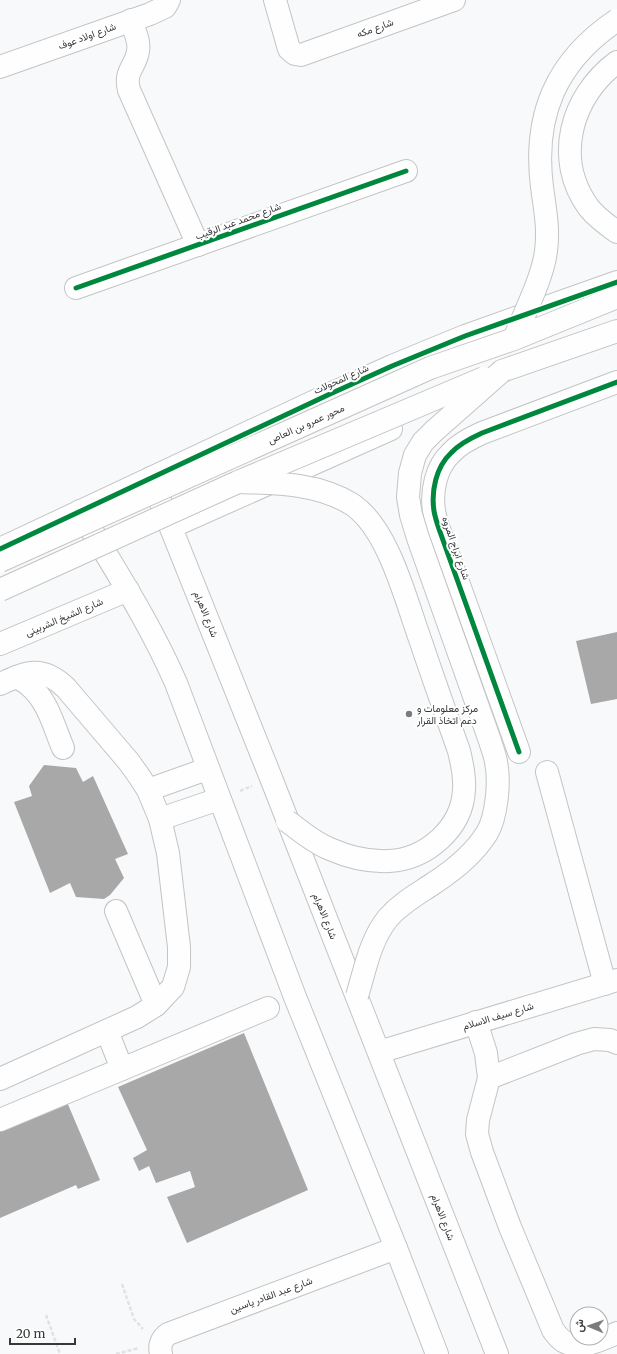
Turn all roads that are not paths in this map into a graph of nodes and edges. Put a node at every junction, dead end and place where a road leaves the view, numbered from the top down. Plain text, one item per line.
1 (169, 0) edge
2 (275, 0) edge
3 (454, 0) edge
4 (131, 20) junction
5 (617, 20) edge
6 (617, 62) edge
7 (0, 67) edge
8 (406, 171) dead end
9 (617, 232) edge
10 (198, 245) junction
11 (617, 282) edge
12 (76, 288) dead end
13 (617, 297) edge
14 (617, 331) edge
15 (514, 339) junction
16 (617, 341) edge
17 (502, 371) junction
18 (617, 382) edge
19 (151, 478) junction
20 (238, 482) junction
21 (80, 511) junction
22 (171, 526) junction
23 (0, 549) edge
24 (0, 561) edge
25 (0, 590) edge
26 (128, 590) junction
27 (0, 644) edge
28 (8, 680) edge
29 (63, 748) dead end
30 (518, 752) dead end
31 (208, 769) junction
32 (547, 772) dead end
33 (148, 790) junction
34 (219, 799) junction
35 (160, 819) junction
36 (287, 820) junction
37 (116, 911) dead end
38 (611, 982) edge
39 (357, 996) junction
40 (156, 1005) junction
41 (268, 1008) dead end
42 (476, 1022) junction
43 (107, 1031) junction
44 (617, 1043) edge
45 (379, 1052) junction
46 (122, 1069) junction
47 (489, 1078) junction
48 (0, 1079) edge
49 (0, 1120) edge
50 (396, 1248) junction
51 (617, 1333) edge
52 (161, 1349) edge
53 (437, 1354) edge
54 (497, 1354) edge

1 - 4 main road, شارع اولاد عوف
2 - 3 main road, شارع مكه
4 - 7 main road, شارع اولاد عوف
4 - 10 main road
5 - 15 main road, bridge
6 - 9 main road
8 - 10 main road, شارع محمد عبد الرقيب
10 - 12 main road, شارع محمد عبد الرقيب
11 - 19 main road, شارع المحولات
13 - 15 main road, محور عمرو بن العاص, bridge
14 - 17 main road
15 - 24 main road, محور عمرو بن العاص, bridge
16 - 22 main road
17 - 20 main road, bridge
17 - 39 main road, bridge
18 - 30 main road, شارع ابراج المروه
19 - 21 main road, شارع المحولات
19 - 22 main road, شارع الاهرام
20 - 25 main road, bridge
20 - 36 main road, bridge
21 - 23 main road
21 - 26 main road
22 - 36 main road, شارع الاهرام
26 - 27 main road, شارع الشيخ الشربينى
26 - 31 main road
28 - 29 main road
28 - 33 main road
31 - 33 main road
31 - 34 main road
32 - 38 main road
33 - 35 main road
34 - 35 main road
34 - 50 main road
35 - 40 main road
36 - 39 main road, شارع الاهرام
37 - 40 main road
38 - 42 main road, شارع سيف الاسلام
39 - 45 main road, شارع الاهرام
40 - 43 main road
41 - 46 main road
42 - 45 main road, شارع سيف الاسلام
42 - 47 main road
43 - 46 main road
43 - 48 main road
44 - 47 main road
45 - 54 main road, شارع الاهرام
46 - 49 main road
47 - 51 main road
50 - 52 main road, شارع عبد القادر ياسين
50 - 53 main road

